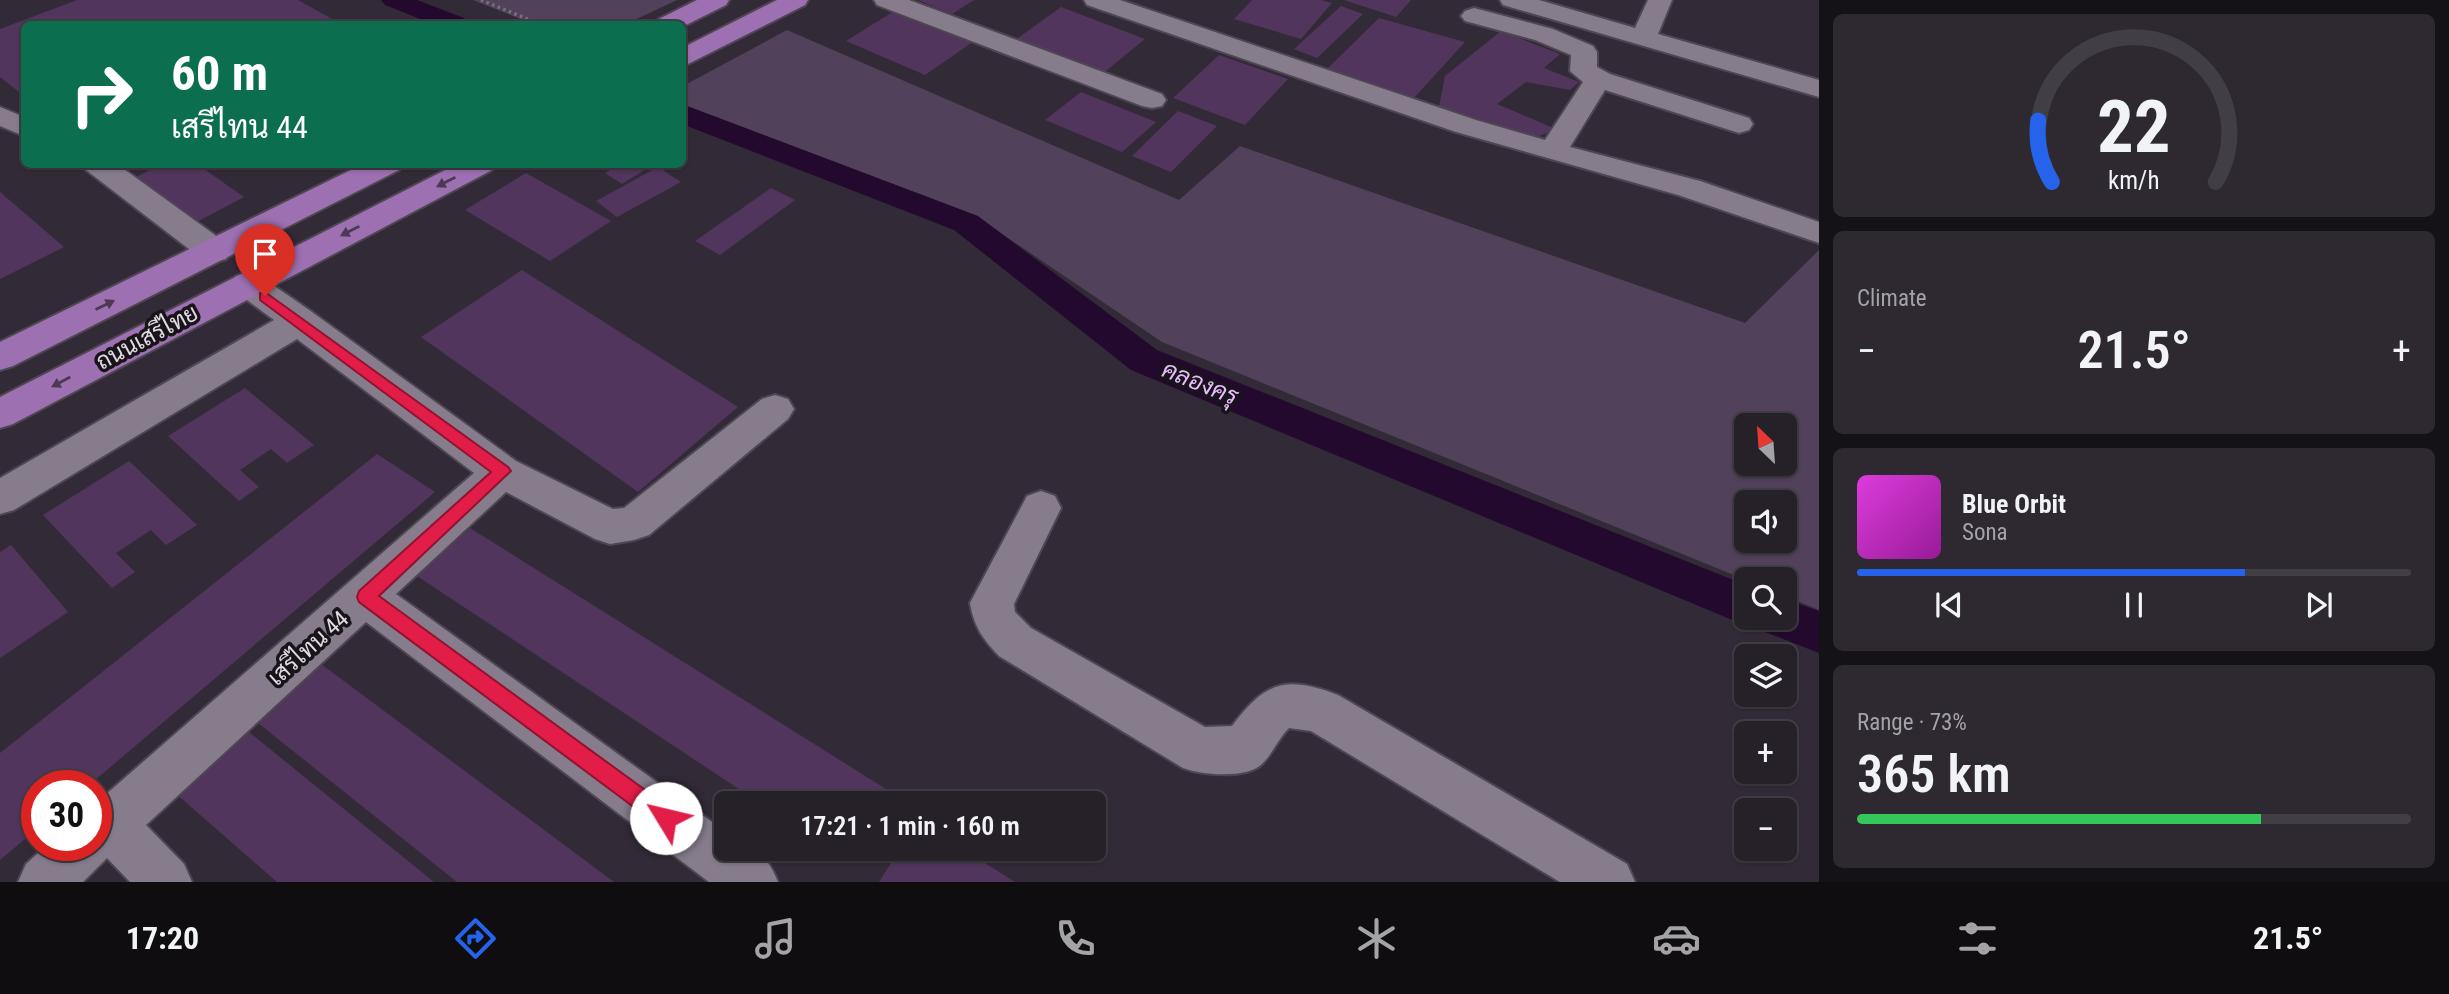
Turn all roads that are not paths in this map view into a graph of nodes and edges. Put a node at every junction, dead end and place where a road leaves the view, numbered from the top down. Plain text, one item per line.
1 (796, 0) edge
2 (886, 0) edge
3 (1096, 0) edge
4 (1512, 0) edge
5 (1660, 0) edge
6 (706, 6) edge
7 (1474, 16) dead end
8 (674, 21) edge
9 (1643, 38) junction
10 (686, 57) edge
11 (1600, 80) junction
12 (1819, 89) edge
13 (1152, 100) dead end
14 (0, 115) edge
15 (1739, 124) dead end
16 (21, 126) edge
17 (1553, 151) junction
18 (102, 168) edge
19 (380, 168) edge
20 (473, 168) edge
21 (1819, 233) edge
22 (214, 251) junction
23 (248, 284) junction
24 (300, 321) junction
25 (0, 357) edge
26 (775, 409) dead end
27 (0, 414) edge
28 (502, 471) junction
29 (0, 498) edge
30 (1041, 508) dead end
31 (366, 597) junction
32 (112, 824) edge
33 (112, 845) edge
34 (69, 861) edge
35 (44, 882) edge
36 (166, 882) edge
37 (752, 882) edge
38 (1609, 882) edge

1 - 10 main road
2 - 13 street
3 - 17 street
4 - 9 street
5 - 9 street
6 - 8 main road
7 - 11 street
9 - 12 street
11 - 15 street
11 - 17 street
14 - 16 street
17 - 21 street
18 - 22 street
19 - 22 main road, ถนนเสรีไทย
20 -> 23 main road, ถนนเสรีไทย
25 -> 22 main road, ถนนเสรีไทย
23 - 24 street
23 -> 27 main road, ถนนเสรีไทย
24 - 28 street
24 - 29 street
26 - 28 street
28 - 31 street, เสรีไทน 44
30 - 38 street
31 - 32 street, เสรีไทน 44
31 - 37 street
33 - 36 street
34 - 35 street, เสรีไทน 44

